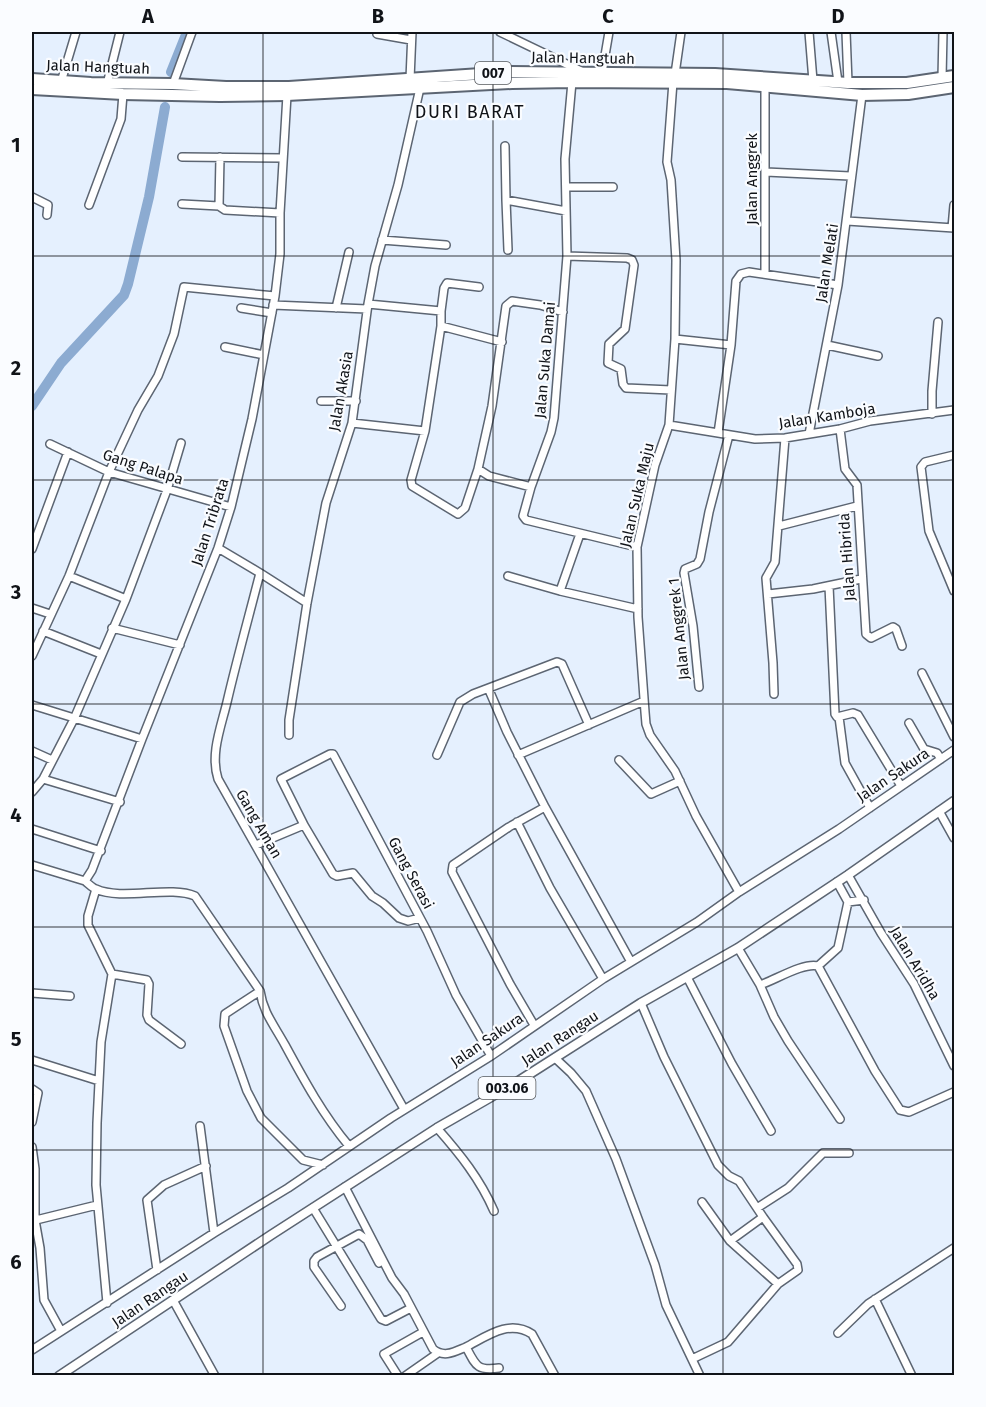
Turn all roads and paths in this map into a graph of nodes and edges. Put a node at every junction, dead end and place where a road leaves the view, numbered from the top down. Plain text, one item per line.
1 (76, 32) edge
2 (120, 32) edge
3 (192, 32) edge
4 (412, 32) edge
5 (500, 32) edge
6 (609, 32) edge
7 (681, 32) edge
8 (809, 32) edge
9 (831, 32) edge
10 (846, 32) edge
11 (943, 32) edge
12 (377, 34) dead end
13 (411, 40) junction
14 (581, 71) junction
15 (602, 73) junction
16 (954, 76) edge
17 (643, 78) junction
18 (674, 78) junction
19 (942, 78) junction
20 (32, 79) edge
21 (411, 79) junction
22 (813, 81) junction
23 (61, 82) junction
24 (572, 82) junction
25 (843, 83) junction
26 (107, 84) junction
27 (173, 84) junction
28 (765, 85) junction
29 (91, 87) junction
30 (954, 87) edge
31 (420, 88) junction
32 (908, 88) junction
33 (32, 89) edge
34 (123, 94) junction
35 (287, 95) junction
36 (862, 95) junction
37 (505, 146) dead end
38 (182, 157) dead end
39 (220, 157) junction
40 (282, 158) junction
41 (766, 172) junction
42 (850, 176) junction
43 (566, 187) junction
44 (613, 187) dead end
45 (32, 196) edge
46 (506, 200) junction
47 (182, 204) dead end
48 (89, 205) dead end
49 (954, 205) edge
50 (219, 206) junction
51 (566, 212) junction
52 (280, 213) junction
53 (47, 215) dead end
54 (847, 221) junction
55 (953, 228) edge
56 (382, 240) junction
57 (446, 245) dead end
58 (508, 250) dead end
59 (349, 252) dead end
60 (567, 256) junction
61 (765, 274) junction
62 (838, 285) junction
63 (479, 287) dead end
64 (275, 296) junction
65 (367, 306) junction
66 (241, 308) dead end
67 (336, 308) junction
68 (273, 309) junction
69 (441, 311) junction
70 (562, 312) junction
71 (938, 322) dead end
72 (441, 326) junction
73 (675, 339) junction
74 (502, 342) junction
75 (731, 345) junction
76 (827, 345) junction
77 (225, 347) dead end
78 (264, 355) junction
79 (878, 356) dead end
80 (670, 390) junction
81 (321, 401) dead end
82 (356, 401) junction
83 (954, 410) edge
84 (932, 414) junction
85 (352, 423) junction
86 (669, 425) junction
87 (840, 429) junction
88 (425, 431) junction
89 (718, 433) junction
90 (809, 434) junction
91 (729, 435) junction
92 (785, 438) junction
93 (181, 443) dead end
94 (50, 444) dead end
95 (68, 452) junction
96 (954, 455) edge
97 (478, 469) junction
98 (109, 472) junction
99 (531, 487) junction
100 (167, 490) junction
101 (857, 506) junction
102 (231, 507) junction
103 (779, 526) junction
104 (580, 534) junction
105 (637, 547) junction
106 (218, 548) junction
107 (32, 549) edge
108 (260, 573) junction
109 (69, 576) junction
110 (508, 576) dead end
111 (861, 579) junction
112 (829, 586) junction
113 (560, 591) junction
114 (954, 591) edge
115 (768, 594) junction
116 (126, 599) junction
117 (307, 603) junction
118 (32, 608) edge
119 (638, 609) junction
120 (50, 614) junction
121 (112, 628) junction
122 (43, 631) junction
123 (180, 645) junction
124 (902, 646) dead end
125 (101, 654) junction
126 (32, 656) edge
127 (922, 673) dead end
128 (699, 687) dead end
129 (489, 690) junction
130 (774, 694) dead end
131 (644, 701) junction
132 (32, 705) edge
133 (839, 717) junction
134 (74, 719) junction
135 (909, 723) dead end
136 (589, 725) junction
137 (290, 735) dead end
138 (954, 737) edge
139 (142, 739) junction
140 (954, 750) edge
141 (32, 751) edge
142 (437, 755) dead end
143 (518, 755) junction
144 (941, 759) junction
145 (52, 760) junction
146 (619, 760) dead end
147 (43, 779) junction
148 (680, 781) junction
149 (901, 786) junction
150 (32, 792) edge
151 (954, 801) edge
152 (120, 802) junction
153 (544, 807) junction
154 (870, 808) junction
155 (939, 811) junction
156 (517, 822) junction
157 (304, 825) junction
158 (32, 829) edge
159 (954, 838) edge
160 (256, 844) junction
161 (101, 851) junction
162 (32, 865) edge
163 (848, 875) junction
164 (85, 881) junction
165 (837, 882) junction
166 (96, 889) junction
167 (739, 892) junction
168 (864, 900) junction
169 (848, 902) junction
170 (420, 918) junction
171 (738, 948) junction
172 (631, 962) junction
173 (818, 966) junction
174 (112, 974) junction
175 (687, 977) junction
176 (603, 979) junction
177 (760, 985) junction
178 (260, 991) junction
179 (32, 993) edge
180 (70, 996) dead end
181 (641, 1003) junction
182 (534, 1025) junction
183 (181, 1044) dead end
184 (491, 1056) junction
185 (555, 1058) junction
186 (32, 1060) edge
187 (954, 1066) edge
188 (99, 1081) junction
189 (32, 1089) edge
190 (954, 1092) edge
191 (404, 1109) junction
192 (840, 1119) dead end
193 (32, 1122) edge
194 (200, 1126) dead end
195 (437, 1128) junction
196 (771, 1131) dead end
197 (349, 1146) junction
198 (32, 1147) edge
199 (849, 1153) dead end
200 (323, 1165) junction
201 (206, 1166) junction
202 (345, 1187) junction
203 (702, 1202) dead end
204 (97, 1205) junction
205 (314, 1208) junction
206 (757, 1208) junction
207 (494, 1211) dead end
208 (763, 1217) junction
209 (33, 1220) edge
210 (214, 1233) junction
211 (730, 1241) junction
212 (337, 1246) junction
213 (954, 1248) edge
214 (379, 1263) dead end
215 (157, 1270) junction
216 (778, 1284) junction
217 (875, 1299) junction
218 (173, 1300) junction
219 (106, 1303) junction
220 (341, 1306) dead end
221 (411, 1308) junction
222 (61, 1331) junction
223 (423, 1332) junction
224 (838, 1333) dead end
225 (466, 1347) junction
226 (32, 1350) edge
227 (438, 1353) junction
228 (692, 1359) junction
229 (499, 1368) dead end
230 (59, 1376) edge
231 (216, 1376) edge
232 (398, 1376) edge
233 (405, 1376) edge
234 (555, 1376) edge
235 (700, 1376) edge
236 (912, 1376) edge

1 - 23 street
2 - 26 street
3 - 27 street
4 - 13 street
5 - 14 street
6 - 15 street
7 - 18 street, Jalan Suka Maju
8 - 22 street
9 - 25 street
10 - 25 street
11 - 19 street
12 - 13 street
13 - 21 street
14 - 15 highway, Jalan Hangtuah / 007
14 - 21 highway, Jalan Hangtuah / 007
15 - 17 highway, Jalan Hangtuah / 007
16 - 19 highway, Jalan Hangtuah / 007
17 - 18 highway, Jalan Hangtuah / 007
17 - 24 highway, Jalan Hangtuah / 007
18 - 22 highway, Jalan Hangtuah / 007
18 - 28 highway, Jalan Hangtuah / 007
18 - 73 street, Jalan Suka Maju
19 - 32 highway, Jalan Hangtuah / 007
20 - 23 highway, Jalan Hangtuah / 007
21 - 27 highway, Jalan Hangtuah / 007
22 - 25 highway, Jalan Hangtuah / 007
23 - 29 highway, Jalan Hangtuah / 007
24 - 31 highway, Jalan Hangtuah / 007
24 - 43 street, Jalan Suka Damai
25 - 32 highway, Jalan Hangtuah / 007
26 - 27 highway, Jalan Hangtuah / 007
26 - 29 highway, Jalan Hangtuah / 007
28 - 36 highway, Jalan Hangtuah / 007
28 - 41 street, Jalan Anggrek
29 - 33 highway, Jalan Hangtuah / 007
29 - 34 highway, Jalan Hangtuah / 007
30 - 32 highway, Jalan Hangtuah / 007
31 - 35 highway, Jalan Hangtuah / 007
31 - 56 street, Jalan Akasia
32 - 36 highway, Jalan Hangtuah / 007
34 - 35 highway, Jalan Hangtuah / 007
34 - 48 street
35 - 40 street, Jalan Tribrata
36 - 42 street, Jalan Melati
37 - 46 street
38 - 39 street
39 - 40 street
39 - 50 street
40 - 52 street, Jalan Tribrata
41 - 42 street
41 - 61 street, Jalan Anggrek
42 - 54 street, Jalan Melati
43 - 44 street
43 - 51 street, Jalan Suka Damai
45 - 53 street
46 - 51 street
46 - 58 street
47 - 50 street
49 - 55 street
50 - 52 street
51 - 60 street, Jalan Suka Damai
52 - 64 street, Jalan Tribrata
54 - 55 street
54 - 62 street, Jalan Melati
56 - 57 street
56 - 65 street, Jalan Akasia
59 - 67 street
60 - 70 street, Jalan Suka Damai
60 - 80 street
61 - 62 street
61 - 75 street
62 - 76 street, Jalan Melati
63 - 69 street
64 - 68 street, Jalan Tribrata
64 - 98 street
65 - 67 street
65 - 69 street
65 - 82 street, Jalan Akasia
66 - 68 street
67 - 68 street
68 - 78 street, Jalan Tribrata
69 - 72 street
70 - 74 street
70 - 99 street, Jalan Suka Damai
71 - 84 street
72 - 74 street
72 - 88 street
73 - 75 street
73 - 80 street, Jalan Suka Maju
74 - 97 street
75 - 89 street
76 - 79 street
76 - 90 street, Jalan Melati
77 - 78 street
78 - 102 street, Jalan Tribrata
80 - 86 street, Jalan Suka Maju
81 - 82 street
82 - 85 street, Jalan Akasia
83 - 84 street, Jalan Kamboja
84 - 87 street, Jalan Kamboja
85 - 88 street
85 - 117 street, Jalan Akasia
86 - 89 street, Jalan Kamboja
86 - 105 street, Jalan Suka Maju
87 - 90 street, Jalan Kamboja
87 - 101 street, Jalan Hibrida
88 - 97 street
89 - 91 street, Jalan Kamboja
90 - 92 street, Jalan Kamboja
91 - 92 street, Jalan Kamboja
91 - 128 street, Jalan Anggrek 1
92 - 103 street
93 - 100 street
94 - 95 street, Gang Palapa
95 - 98 street, Gang Palapa
95 - 107 street
96 - 114 street
97 - 99 street
98 - 100 street, Gang Palapa
98 - 109 street
99 - 104 street, Jalan Suka Damai
100 - 102 street, Gang Palapa
100 - 116 street
101 - 103 street
101 - 111 street, Jalan Hibrida
102 - 106 street, Jalan Tribrata
103 - 115 street
104 - 105 street, Jalan Suka Damai
104 - 113 street
105 - 119 street, Jalan Suka Maju
106 - 108 street
106 - 123 street, Jalan Tribrata
108 - 117 street
108 - 160 street, Gang Aman
109 - 116 street
109 - 120 street
110 - 113 street
111 - 112 street
111 - 124 street, Jalan Hibrida
112 - 115 street
112 - 133 street
113 - 119 street
115 - 130 street
116 - 121 street
117 - 137 street, Jalan Akasia
118 - 120 street
119 - 131 street, Jalan Suka Maju
120 - 122 street
121 - 123 street
121 - 125 street
122 - 125 street
122 - 126 street
123 - 139 street, Jalan Tribrata
125 - 134 street
127 - 138 street
129 - 136 street
129 - 142 street
129 - 143 street
131 - 136 street
131 - 148 street, Jalan Suka Maju
132 - 134 street
133 - 149 street
133 - 154 street
134 - 139 street
134 - 145 street
135 - 144 street
136 - 143 street
139 - 152 street, Jalan Tribrata
140 - 144 street, Jalan Sakura
141 - 145 street
143 - 153 street
144 - 149 street, Jalan Sakura
145 - 147 street
146 - 148 street
147 - 150 street
147 - 152 street
148 - 167 street, Jalan Suka Maju
149 - 154 street, Jalan Sakura
151 - 155 main road, Jalan Rangau / 003.06
152 - 161 street, Jalan Tribrata
153 - 156 street
153 - 172 street
154 - 167 street, Jalan Sakura
155 - 159 street
155 - 163 main road, Jalan Rangau / 003.06
156 - 176 street
156 - 182 street
157 - 160 street
157 - 170 street
157 - 170 street, Gang Serasi
158 - 161 street
160 - 191 street, Gang Aman
161 - 164 street, Jalan Tribrata
162 - 164 street
163 - 165 main road, Jalan Rangau / 003.06
163 - 168 street, Jalan Aridha
164 - 166 street
165 - 169 street
165 - 171 main road, Jalan Rangau / 003.06
166 - 174 street
166 - 178 street
167 - 172 street, Jalan Sakura
168 - 169 street
168 - 187 street, Jalan Aridha
169 - 173 street
170 - 184 street, Gang Serasi
171 - 175 main road, Jalan Rangau / 003.06
171 - 177 street
172 - 176 street, Jalan Sakura
173 - 177 street
173 - 190 street
174 - 183 street
174 - 188 street
175 - 181 main road, Jalan Rangau / 003.06
175 - 196 street
176 - 182 street, Jalan Sakura
177 - 192 street
178 - 197 street
178 - 200 street
179 - 180 street
181 - 185 main road, Jalan Rangau / 003.06
181 - 206 street
182 - 184 street, Jalan Sakura
184 - 191 street, Jalan Sakura
185 - 195 main road, Jalan Rangau / 003.06
185 - 228 street
186 - 188 street
188 - 204 street
189 - 193 street
191 - 197 street, Jalan Sakura
194 - 201 street
195 - 202 main road, Jalan Rangau / 003.06
195 - 207 street
197 - 200 street, Jalan Sakura
198 - 209 street
199 - 206 street
200 - 210 street, Jalan Sakura
201 - 210 street
201 - 215 street
202 - 205 main road, Jalan Rangau / 003.06
202 - 221 street
203 - 211 street
204 - 209 street
204 - 219 street
205 - 212 street
205 - 218 main road, Jalan Rangau / 003.06
206 - 208 street
208 - 211 street
208 - 216 street
209 - 222 street
210 - 215 street, Jalan Sakura
211 - 216 street
212 - 214 street
212 - 220 street
212 - 221 street
213 - 217 street
215 - 219 street, Jalan Sakura
216 - 228 street
217 - 224 street
217 - 236 street
218 - 230 main road, Jalan Rangau / 003.06
218 - 231 street
219 - 222 street, Jalan Sakura
221 - 223 street
222 - 226 street, Jalan Sakura
223 - 227 street
223 - 232 street
225 - 227 street
225 - 229 street
225 - 234 street
227 - 233 street
228 - 235 street

